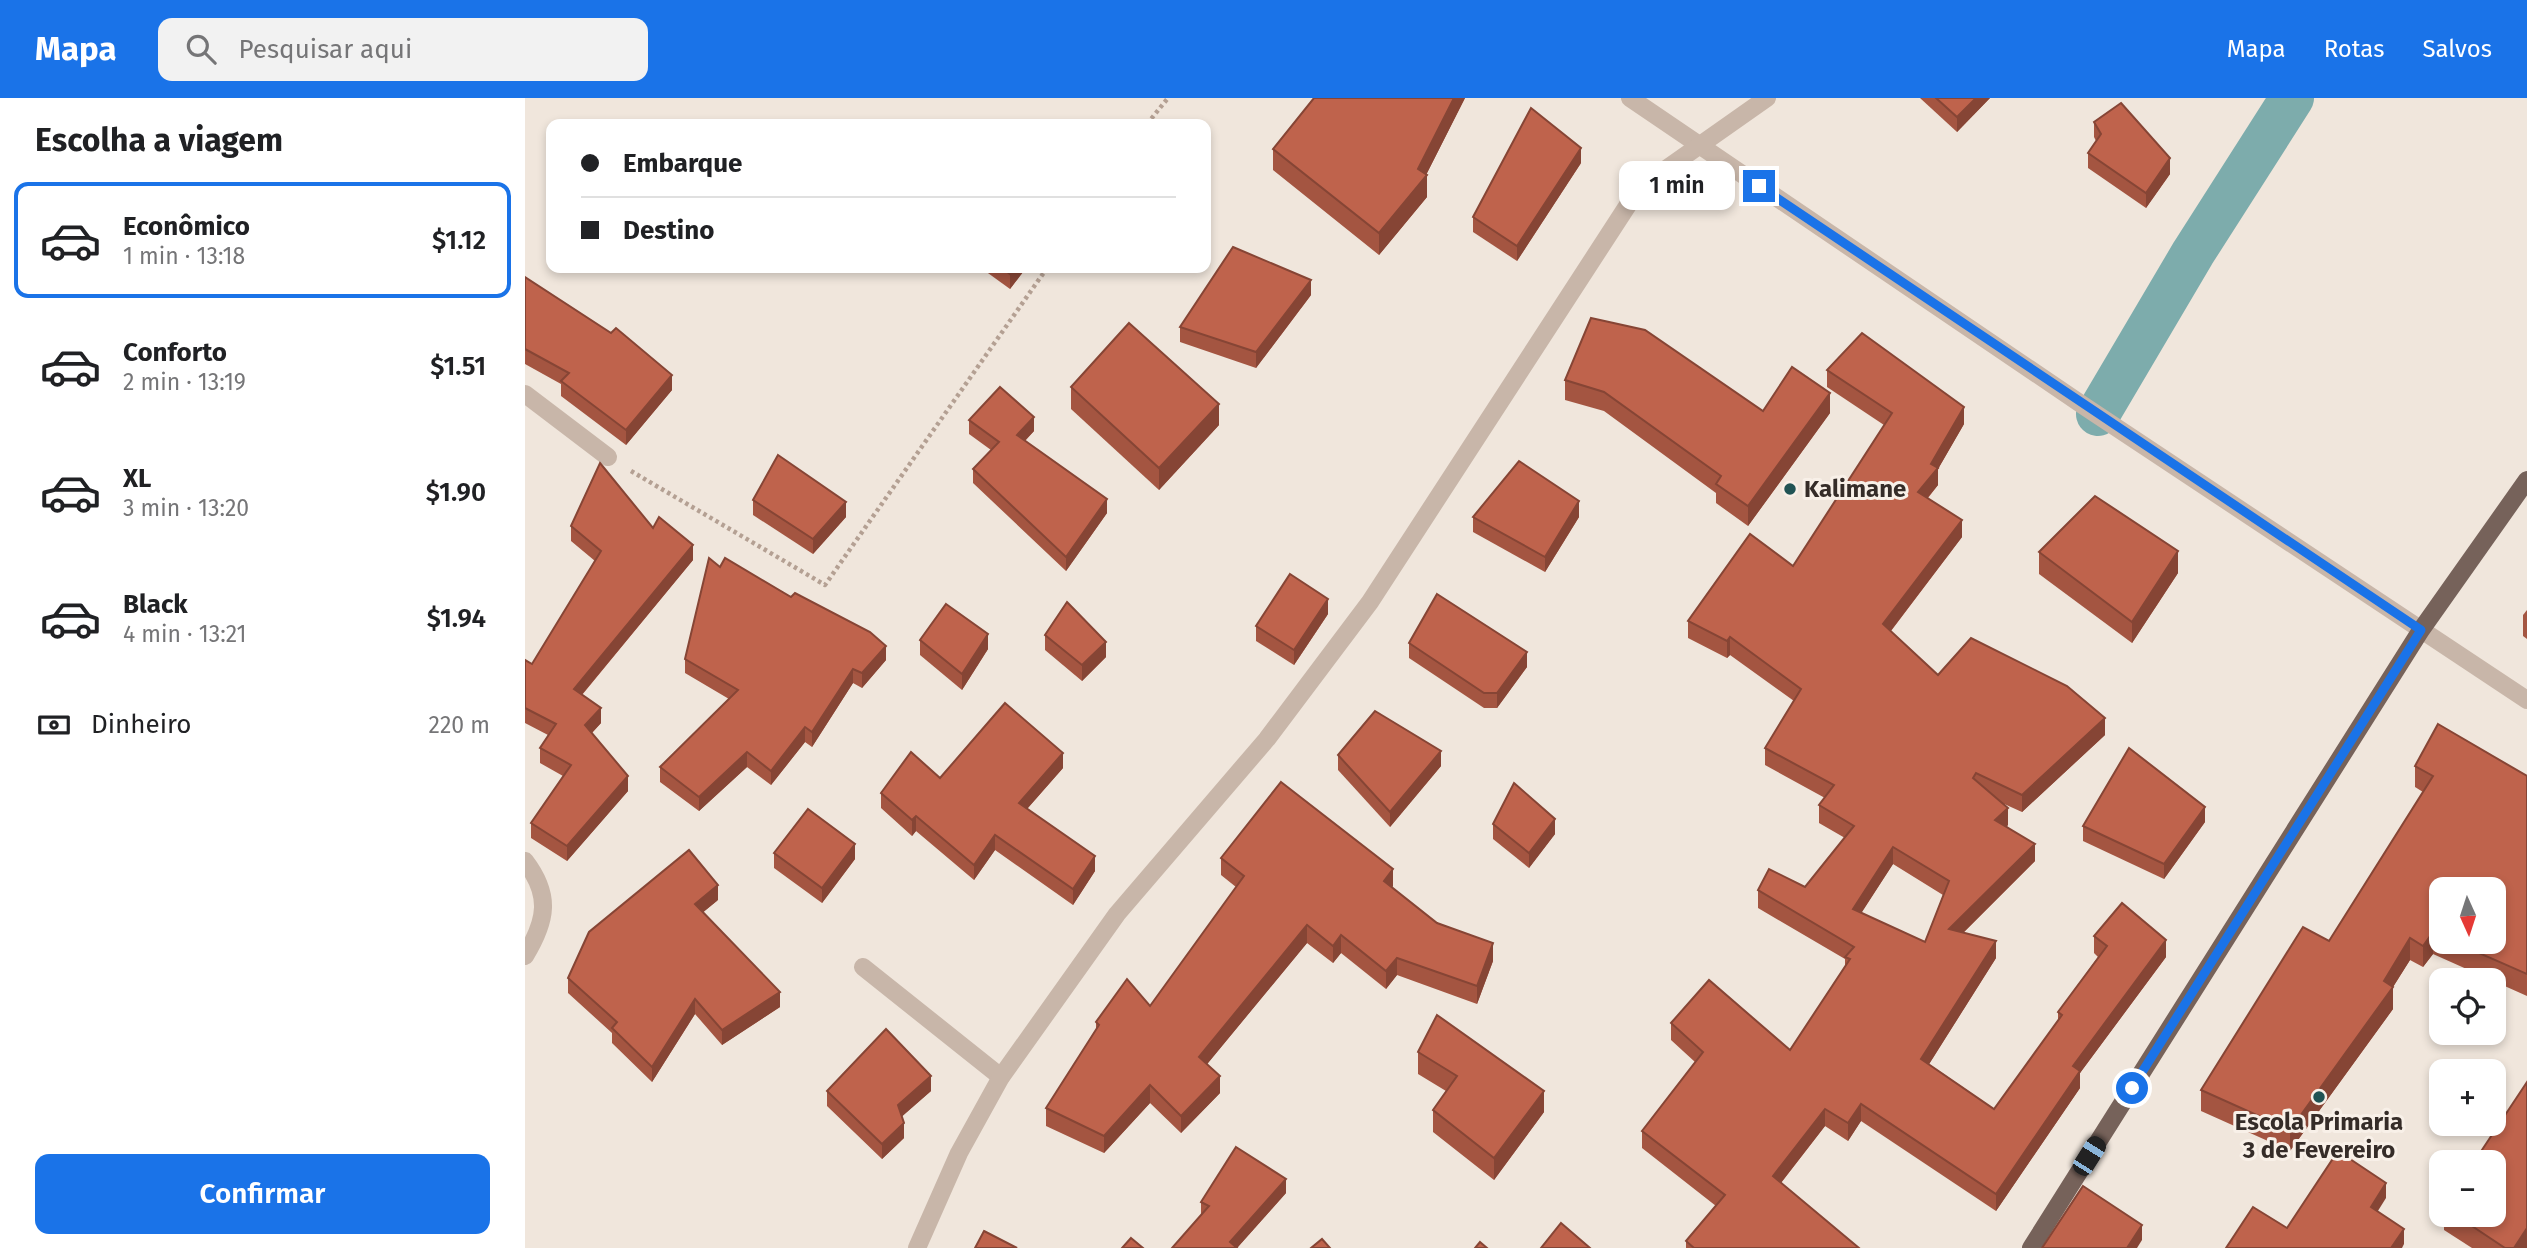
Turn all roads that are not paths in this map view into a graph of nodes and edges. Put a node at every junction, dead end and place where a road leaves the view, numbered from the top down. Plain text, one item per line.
1 (1630, 98) edge
2 (1767, 98) edge
3 (1701, 145) junction
4 (525, 394) edge
5 (608, 457) road end
6 (2527, 480) edge
7 (2421, 630) junction
8 (2527, 700) edge
9 (525, 861) edge
10 (525, 956) edge
11 (863, 967) dead end
12 (1001, 1077) junction
13 (916, 1248) edge
14 (2031, 1248) edge

1 - 3 street
2 - 3 street
3 - 7 street
3 - 12 street
4 - 5 street
6 - 7 main road
7 - 8 street
7 - 14 main road
9 - 10 street
11 - 12 street
12 - 13 street

